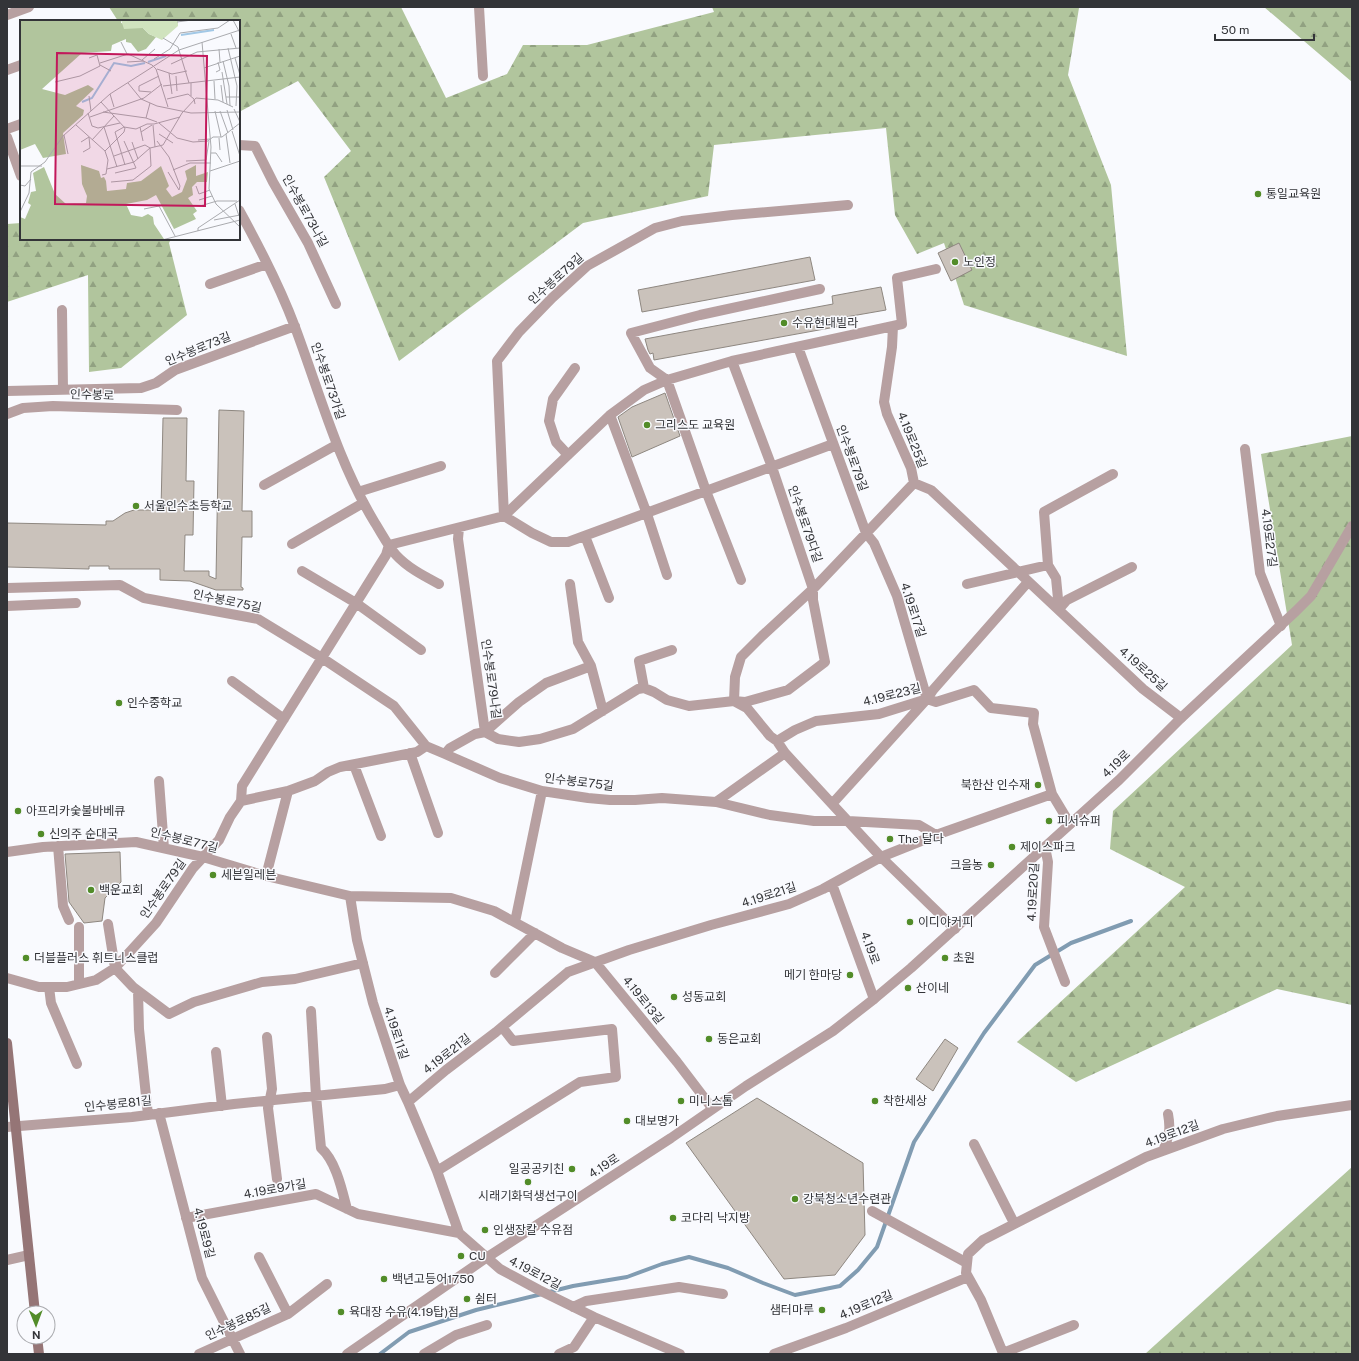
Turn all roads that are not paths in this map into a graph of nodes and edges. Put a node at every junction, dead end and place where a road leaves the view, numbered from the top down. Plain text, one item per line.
1 (29, 7) edge
2 (479, 7) edge
3 (7, 16) edge
4 (20, 65) edge
5 (7, 70) edge
6 (483, 76) dead end
7 (20, 124) edge
8 (7, 129) edge
9 (7, 137) edge
10 (240, 145) edge
11 (20, 173) edge
12 (848, 205) dead end
13 (240, 212) edge
14 (267, 264) junction
15 (936, 269) dead end
16 (210, 284) dead end
17 (820, 289) dead end
18 (336, 304) dead end
19 (62, 310) dead end
20 (295, 326) junction
21 (893, 326) junction
22 (798, 347) junction
23 (732, 361) junction
24 (575, 368) dead end
25 (667, 380) junction
26 (63, 390) junction
27 (7, 391) edge
28 (177, 410) dead end
29 (7, 414) edge
30 (610, 415) junction
31 (833, 444) junction
32 (336, 445) junction
33 (1246, 449) dead end
34 (568, 455) junction
35 (441, 466) dead end
36 (772, 467) junction
37 (1113, 474) dead end
38 (914, 483) junction
39 (264, 485) dead end
40 (706, 491) junction
41 (358, 492) junction
42 (363, 503) junction
43 (647, 514) junction
44 (504, 516) junction
45 (1352, 526) edge
46 (459, 528) junction
47 (866, 533) junction
48 (584, 536) junction
49 (292, 544) dead end
50 (388, 545) junction
51 (1048, 566) junction
52 (1132, 567) dead end
53 (302, 571) dead end
54 (1019, 573) junction
55 (667, 575) dead end
56 (741, 580) dead end
57 (1028, 582) junction
58 (438, 584) dead end
59 (570, 584) dead end
60 (967, 584) dead end
61 (7, 588) edge
62 (813, 589) junction
63 (609, 598) dead end
64 (76, 603) dead end
65 (356, 603) junction
66 (7, 606) edge
67 (1059, 609) junction
68 (1280, 626) junction
69 (421, 650) dead end
70 (672, 650) dead end
71 (322, 658) junction
72 (591, 666) junction
73 (232, 681) dead end
74 (644, 688) junction
75 (927, 699) junction
76 (734, 701) junction
77 (603, 711) junction
78 (1182, 718) junction
79 (284, 719) junction
80 (485, 732) junction
81 (777, 741) junction
82 (426, 746) junction
83 (410, 753) junction
84 (785, 753) junction
85 (445, 754) junction
86 (354, 765) junction
87 (159, 781) dead end
88 (288, 791) junction
89 (542, 791) junction
90 (1052, 794) junction
91 (241, 801) junction
92 (716, 802) junction
93 (832, 804) junction
94 (848, 821) junction
95 (1070, 824) junction
96 (438, 833) dead end
97 (936, 835) junction
98 (381, 836) dead end
99 (58, 846) junction
100 (1045, 847) junction
101 (164, 848) junction
102 (7, 852) edge
103 (203, 857) junction
104 (881, 857) junction
105 (266, 876) junction
106 (832, 884) junction
107 (350, 896) junction
108 (69, 920) dead end
109 (515, 922) junction
110 (108, 924) dead end
111 (79, 927) dead end
112 (955, 929) junction
113 (535, 933) junction
114 (595, 962) junction
115 (363, 963) junction
116 (115, 968) junction
117 (495, 973) dead end
118 (7, 978) edge
119 (1065, 982) dead end
120 (79, 984) junction
121 (49, 987) junction
122 (138, 991) junction
123 (874, 999) junction
124 (311, 1011) dead end
125 (502, 1027) junction
126 (267, 1037) dead end
127 (7, 1043) edge
128 (216, 1052) dead end
129 (77, 1064) dead end
130 (400, 1085) junction
131 (316, 1096) junction
132 (270, 1100) junction
133 (408, 1102) junction
134 (1352, 1105) edge
135 (222, 1106) junction
136 (712, 1108) junction
137 (159, 1113) junction
138 (1168, 1114) dead end
139 (148, 1115) junction
140 (12, 1126) edge
141 (974, 1144) dead end
142 (1163, 1151) junction
143 (437, 1171) junction
144 (277, 1179) dead end
145 (347, 1209) junction
146 (872, 1211) dead end
147 (186, 1218) junction
148 (1014, 1223) junction
149 (459, 1234) junction
150 (30, 1255) junction
151 (258, 1257) dead end
152 (486, 1258) junction
153 (7, 1260) edge
154 (967, 1264) junction
155 (968, 1277) junction
156 (328, 1284) dead end
157 (723, 1294) dead end
158 (34, 1305) edge
159 (573, 1307) junction
160 (288, 1314) junction
161 (594, 1317) junction
162 (487, 1325) dead end
163 (1074, 1325) dead end
164 (232, 1339) junction
165 (351, 1353) edge
166 (199, 1354) edge
167 (240, 1354) edge
168 (424, 1354) edge
169 (558, 1354) edge
170 (680, 1354) edge
171 (774, 1354) edge

1 - 3 street
2 - 6 street
4 - 5 street
7 - 8 street
9 - 11 street
10 - 18 street, 인수봉로73나길
12 - 44 street, 인수봉로79길
13 - 14 street
14 - 16 street
14 - 20 street
15 - 21 street, 4.19로25길
17 - 25 street
19 - 26 street
20 - 26 street, 인수봉로73길
20 - 32 street, 인수봉로73가길
21 - 22 street
21 - 38 street, 4.19로25길
22 - 23 street
22 - 31 street, 인수봉로79길
23 - 25 street
23 - 36 street
24 - 34 street
25 - 30 street
25 - 40 street
26 - 27 street, 인수봉로73길
28 - 29 street, 인수봉로
30 - 34 street
30 - 43 street
31 - 36 street
31 - 47 street, 인수봉로79길
32 - 39 street
32 - 41 street, 인수봉로73가길
33 - 68 street, 4.19로27길
34 - 44 street
35 - 41 street
36 - 40 street
36 - 62 street, 인수봉로79다길
37 - 51 street
38 - 47 street
38 - 54 street, 4.19로25길
40 - 43 street
40 - 56 street
41 - 42 street, 인수봉로73가길
42 - 49 street
42 - 50 street, 인수봉로73가길
43 - 48 street
43 - 55 street
44 - 46 street
44 - 48 street
45 - 68 street, 4.19로
46 - 50 street
46 - 80 street, 인수봉로79나길
47 - 62 street
47 - 75 street, 4.19로17길
48 - 63 street
50 - 58 street
50 - 65 street, 인수봉로79길
51 - 54 street
51 - 67 street
52 - 67 street
53 - 65 street
54 - 57 street, 4.19로25길
54 - 60 street
57 - 67 street, 4.19로25길
57 - 75 street
59 - 72 street
61 - 71 street, 인수봉로75길
62 - 76 street
62 - 76 street
64 - 66 street
65 - 69 street
65 - 71 street, 인수봉로79길
67 - 78 street, 4.19로25길
68 - 78 street, 4.19로
70 - 74 street
71 - 79 street, 인수봉로79길
71 - 82 street, 인수봉로75길
72 - 77 street
72 - 80 street, 인수봉로79나길
73 - 79 street
74 - 76 street
74 - 77 street
75 - 81 street, 4.19로23길
75 - 90 street, 4.19로23길
75 - 93 street
76 - 81 street
77 - 80 street
78 - 95 street, 4.19로
79 - 91 street, 인수봉로79길
80 - 85 street
81 - 84 street
82 - 83 street
82 - 85 street, 인수봉로75길
83 - 86 street
83 - 96 street
84 - 92 street
84 - 93 street
85 - 89 street, 인수봉로75길
86 - 88 street
86 - 98 street
87 - 101 street
88 - 91 street
88 - 105 street
89 - 92 street, 인수봉로75길
89 - 109 street
90 - 95 street, 4.19로23길
90 - 97 street, 4.19로21길
91 - 103 street, 인수봉로79길
92 - 94 street, 인수봉로75길
93 - 94 street
94 - 97 street
94 - 104 street
95 - 100 street, 4.19로
97 - 104 street, 4.19로21길
99 - 101 street, 인수봉로77길
99 - 102 street, 인수봉로77길
99 - 108 street
100 - 112 street, 4.19로
100 - 119 street, 4.19로20길
101 - 103 street, 인수봉로77길
103 - 105 street, 인수봉로77길
103 - 116 street, 인수봉로79길
104 - 106 street, 4.19로21길
104 - 112 street
105 - 107 street, 인수봉로77길
106 - 114 street, 4.19로21길
106 - 123 street, 4.19로
107 - 109 street, 4.19로13길
107 - 115 street, 4.19로11길
109 - 113 street, 4.19로13길
110 - 116 street
111 - 120 street
112 - 123 street, 4.19로
113 - 114 street, 4.19로13길
113 - 117 street
114 - 125 street, 4.19로21길
114 - 136 street, 4.19로13길
115 - 122 street
115 - 130 street, 4.19로11길
116 - 120 street, 인수봉로79길
116 - 122 street
118 - 121 street, 인수봉로79길
120 - 121 street, 인수봉로79길
121 - 129 street
122 - 139 street
123 - 136 street, 4.19로
124 - 131 street
125 - 133 street, 4.19로21길
125 - 143 street
126 - 132 street
127 - 140 main road
128 - 135 street
130 - 131 street, 인수봉로81길
130 - 133 street, 4.19로11길
131 - 132 street, 인수봉로81길
131 - 145 street
132 - 135 street, 인수봉로81길
132 - 144 street
133 - 143 street, 4.19로11길
134 - 142 street, 4.19로12길
135 - 137 street, 인수봉로81길
136 - 152 street, 4.19로
137 - 139 street, 인수봉로81길
137 - 147 street, 4.19로9길
138 - 142 street
139 - 140 street, 인수봉로81길
140 - 150 main road
141 - 148 street
142 - 148 street, 4.19로12길
143 - 149 street, 4.19로11길
145 - 147 street, 4.19로9가길
145 - 149 street, 4.19로9가길
146 - 154 street
147 - 164 street, 4.19로9길
148 - 154 street, 4.19로12길
149 - 152 street, 4.19로11길
150 - 153 street
150 - 158 main road
151 - 160 street, 인수봉로85길
152 - 159 street, 4.19로12길
152 - 165 street, 4.19로
154 - 155 street
155 - 163 street
155 - 171 street, 4.19로12길
156 - 160 street, 인수봉로85길
157 - 159 street
159 - 161 street, 4.19로12길
160 - 164 street, 인수봉로85길
161 - 169 street
161 - 170 street, 4.19로12길
162 - 168 street
164 - 166 street, 인수봉로85길
164 - 167 street, 4.19로9길

